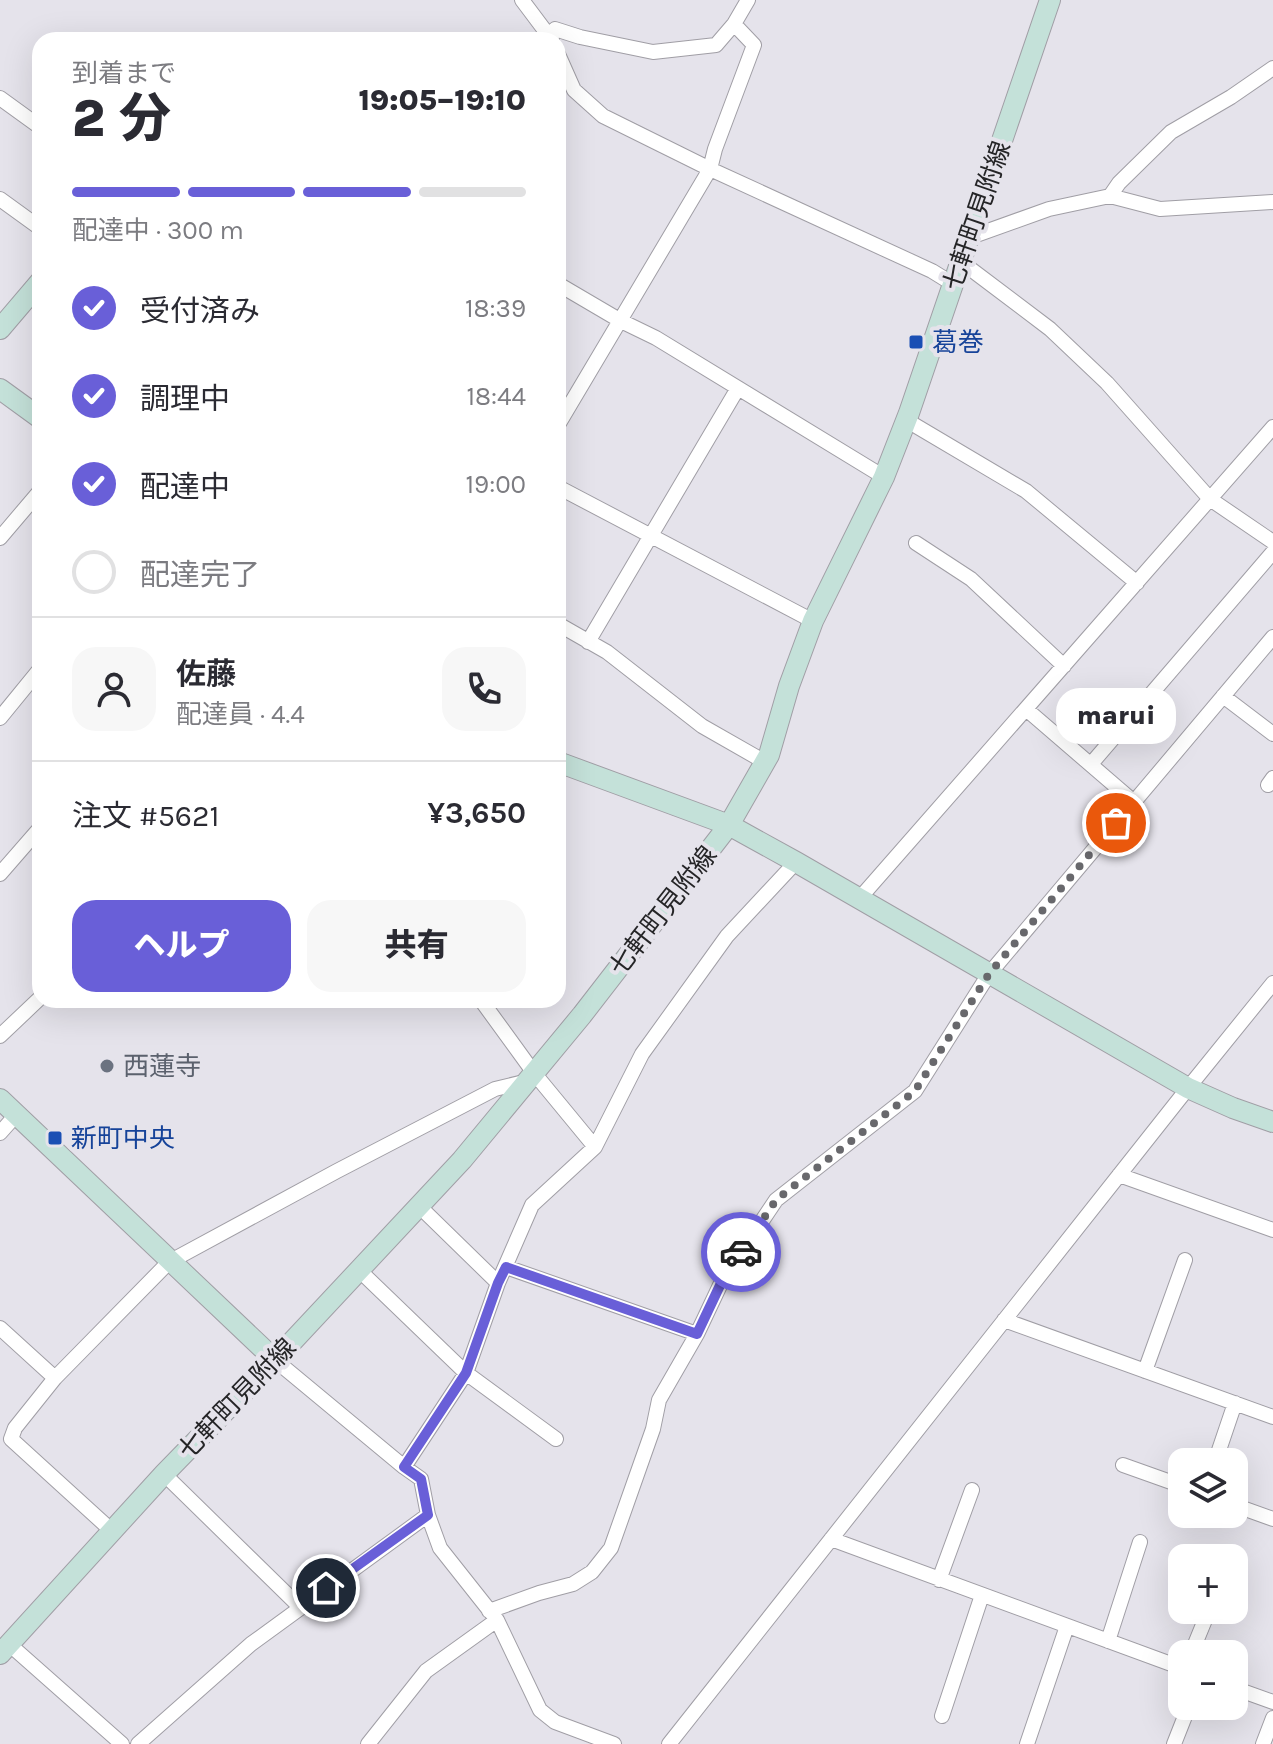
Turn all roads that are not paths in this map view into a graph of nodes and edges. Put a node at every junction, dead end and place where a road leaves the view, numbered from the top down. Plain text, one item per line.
1 (522, 0) edge
2 (748, 0) edge
3 (1050, 0) edge
4 (734, 24) junction
5 (548, 32) edge
6 (566, 37) edge
7 (1273, 68) edge
8 (566, 72) edge
9 (0, 98) edge
10 (32, 121) edge
11 (710, 169) junction
12 (1110, 196) junction
13 (0, 199) edge
14 (1273, 202) edge
15 (32, 222) edge
16 (968, 238) junction
17 (960, 261) junction
18 (953, 284) junction
19 (566, 289) edge
20 (32, 291) edge
21 (621, 321) junction
22 (0, 329) edge
23 (738, 388) junction
24 (0, 389) edge
25 (32, 412) edge
26 (566, 412) edge
27 (906, 420) junction
28 (1273, 427) edge
29 (884, 477) junction
30 (566, 491) edge
31 (1210, 499) junction
32 (32, 500) edge
33 (650, 535) junction
34 (0, 538) edge
35 (1273, 542) edge
36 (916, 543) dead end
37 (1273, 552) edge
38 (1137, 583) junction
39 (813, 621) junction
40 (566, 629) edge
41 (1273, 637) edge
42 (588, 642) junction
43 (1064, 666) junction
44 (32, 679) edge
45 (1223, 696) junction
46 (1026, 709) junction
47 (0, 718) edge
48 (1273, 734) edge
49 (765, 762) junction
50 (1091, 764) junction
51 (566, 765) edge
52 (1134, 802) junction
53 (729, 825) junction
54 (32, 837) edge
55 (796, 862) junction
56 (0, 874) edge
57 (859, 899) junction
58 (989, 974) junction
59 (1273, 983) edge
60 (32, 1006) edge
61 (486, 1008) edge
62 (0, 1036) edge
63 (531, 1077) junction
64 (1188, 1088) junction
65 (0, 1099) edge
66 (16, 1115) junction
67 (1273, 1122) edge
68 (0, 1133) edge
69 (595, 1147) junction
70 (1119, 1175) junction
71 (419, 1206) junction
72 (1273, 1230) edge
73 (1185, 1260) dead end
74 (169, 1262) junction
75 (506, 1267) junction
76 (359, 1270) junction
77 (498, 1283) junction
78 (1004, 1320) junction
79 (0, 1328) edge
80 (697, 1334) junction
81 (275, 1360) junction
82 (1145, 1371) junction
83 (466, 1373) junction
84 (55, 1378) junction
85 (1235, 1403) junction
86 (1273, 1417) edge
87 (556, 1439) dead end
88 (1220, 1448) edge
89 (1123, 1465) dead end
90 (404, 1467) junction
91 (164, 1474) junction
92 (1168, 1481) edge
93 (972, 1490) dead end
94 (1248, 1510) edge
95 (428, 1515) junction
96 (1273, 1519) edge
97 (112, 1531) junction
98 (831, 1539) junction
99 (1140, 1542) dead end
100 (939, 1580) junction
101 (982, 1595) junction
102 (300, 1607) junction
103 (493, 1615) junction
104 (1067, 1626) junction
105 (1108, 1641) junction
106 (4, 1649) edge
107 (1168, 1663) edge
108 (1248, 1693) edge
109 (1273, 1702) edge
110 (942, 1716) dead end
111 (1273, 1718) edge
112 (1183, 1720) edge
113 (122, 1744) edge
114 (138, 1744) edge
115 (368, 1744) edge
116 (614, 1744) edge
117 (669, 1744) edge
118 (1027, 1744) edge
119 (1174, 1744) edge
120 (1263, 1744) edge

1 - 5 street
2 - 4 street
3 - 16 main road, 七軒町見附線
4 - 6 street
4 - 11 street
7 - 12 street
8 - 11 street
9 - 10 street
11 - 18 street
11 - 21 street
12 - 14 street
12 - 16 street
13 - 15 street
16 - 17 main road, 七軒町見附線
17 - 18 main road, 七軒町見附線
17 - 31 street
18 - 27 main road, 七軒町見附線
19 - 21 street
20 - 22 main road
21 - 23 street
21 - 26 street
23 - 29 street
23 - 33 street
24 - 25 main road
27 - 29 main road, 七軒町見附線
27 - 38 street
28 - 31 street
29 - 39 main road, 七軒町見附線
30 - 33 street
31 - 35 street
31 - 38 street
32 - 34 street
33 - 39 street
33 - 42 street
36 - 43 street
37 - 50 street
38 - 43 street
39 - 49 main road, 七軒町見附線
40 - 42 street
41 - 45 street
42 - 49 street
43 - 46 street
44 - 47 street
45 - 48 street
45 - 52 street
46 - 50 street
46 - 57 street
49 - 53 main road, 七軒町見附線
50 - 52 street
51 - 53 main road
52 - 58 street
53 - 55 main road
53 - 63 main road, 七軒町見附線
54 - 56 street
55 - 57 main road
55 - 69 street
57 - 58 main road
58 - 64 main road
58 - 80 street
59 - 64 street
60 - 62 street
61 - 63 street
63 - 69 street
63 - 71 main road, 七軒町見附線
63 - 74 street
64 - 67 main road
64 - 70 street
65 - 66 main road
66 - 68 street
66 - 74 main road
69 - 75 street
70 - 72 street
70 - 78 street
71 - 76 main road, 七軒町見附線
71 - 77 street
73 - 82 street
74 - 81 main road
74 - 84 street
75 - 77 street
75 - 80 street
76 - 81 main road, 七軒町見附線
76 - 83 street
77 - 83 street
78 - 82 street
78 - 98 street
79 - 84 street
80 - 103 street
81 - 90 street
81 - 91 main road, 七軒町見附線
82 - 85 street
83 - 87 street
83 - 90 street
84 - 97 street
85 - 86 street
85 - 88 street
89 - 92 street
90 - 95 street
91 - 97 main road, 七軒町見附線
91 - 102 street
93 - 100 street
94 - 96 street
95 - 102 street
95 - 103 street
97 - 106 main road, 七軒町見附線
98 - 100 street
98 - 117 street
99 - 105 street
100 - 101 street
101 - 104 street
101 - 110 street
102 - 114 street
103 - 115 street
103 - 116 street
104 - 105 street
104 - 118 street
105 - 107 street
106 - 113 street
108 - 109 street
111 - 120 street
112 - 119 street

